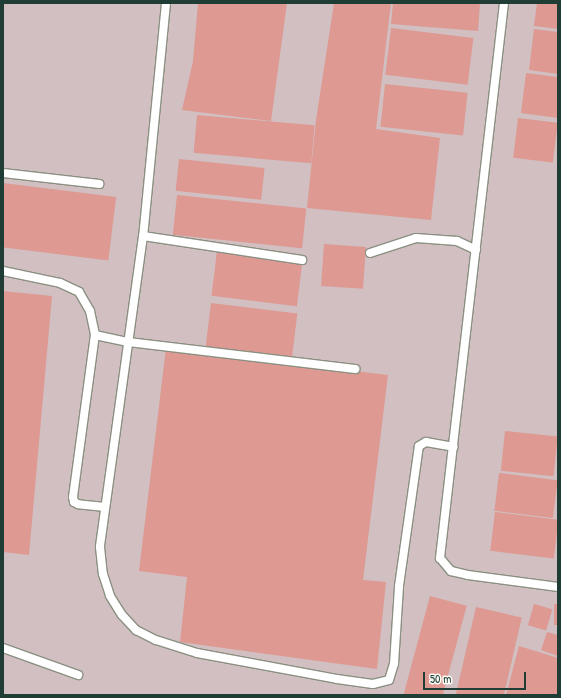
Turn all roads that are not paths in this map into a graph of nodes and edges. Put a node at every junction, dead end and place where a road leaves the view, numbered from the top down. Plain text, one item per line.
1 (166, 3) edge
2 (504, 3) edge
3 (3, 173) edge
4 (99, 184) dead end
5 (143, 236) junction
6 (476, 250) junction
7 (370, 253) dead end
8 (302, 260) dead end
9 (3, 271) edge
10 (95, 335) junction
11 (128, 342) junction
12 (355, 369) dead end
13 (454, 447) junction
14 (104, 507) junction
15 (558, 587) edge
16 (3, 648) edge
17 (78, 675) dead end

1 - 5 lane
2 - 6 lane
3 - 4 lane
5 - 8 lane
5 - 11 lane
6 - 7 lane
6 - 13 lane
9 - 10 lane
10 - 11 lane
10 - 14 lane
11 - 12 lane
11 - 14 lane
13 - 14 lane
13 - 15 lane
16 - 17 lane

